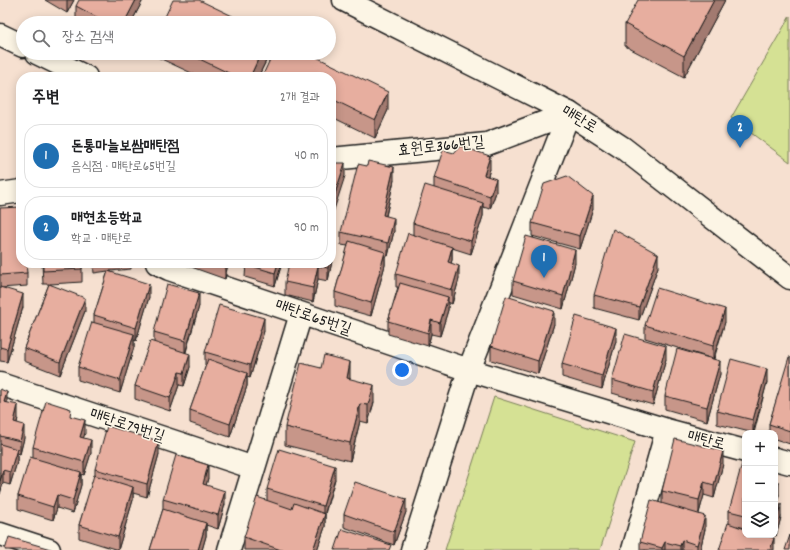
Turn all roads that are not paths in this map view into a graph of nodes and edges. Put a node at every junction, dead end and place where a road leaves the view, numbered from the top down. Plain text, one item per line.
1 (344, 0) edge
2 (370, 6) edge
3 (0, 35) edge
4 (16, 43) edge
5 (51, 60) edge
6 (76, 72) edge
7 (569, 113) junction
8 (336, 159) edge
9 (16, 192) edge
10 (0, 194) edge
11 (167, 268) edge
12 (790, 278) edge
13 (301, 314) junction
14 (469, 370) junction
15 (0, 384) edge
16 (667, 430) junction
17 (742, 450) edge
18 (778, 460) edge
19 (790, 463) edge
20 (254, 468) junction
21 (0, 534) edge
22 (48, 550) edge
23 (229, 550) edge
24 (412, 550) edge
25 (633, 550) edge

1 - 2 street, 매탄로
2 - 7 street, 매탄로
3 - 4 street
5 - 6 street
7 - 8 street, 효원로366번길
7 - 12 street, 매탄로
7 - 14 street
9 - 10 street
11 - 13 street, 매탄로65번길
13 - 14 street, 매탄로65번길
13 - 20 street
14 - 16 street, 매탄로65번길
14 - 24 street
15 - 20 street, 매탄로79번길
16 - 17 street, 매탄로
16 - 25 street
18 - 19 street
20 - 23 street
21 - 22 street

